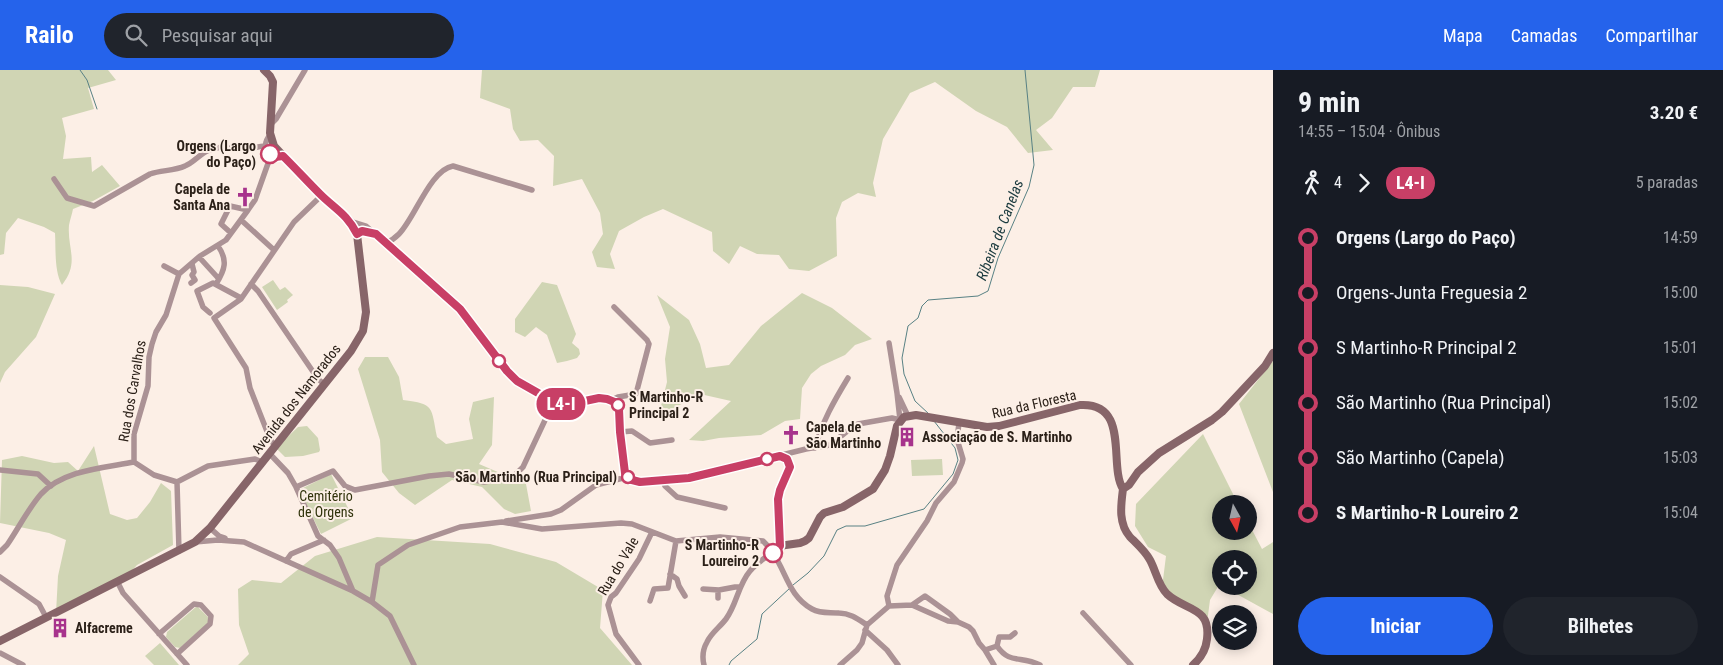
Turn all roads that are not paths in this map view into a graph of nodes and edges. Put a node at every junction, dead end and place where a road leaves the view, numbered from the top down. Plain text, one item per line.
1 (264, 70) edge
2 (305, 70) edge
3 (270, 125) junction
4 (270, 135) junction
5 (265, 146) junction
6 (272, 155) junction
7 (283, 156) junction
8 (54, 179) dead end
9 (532, 190) dead end
10 (321, 196) junction
11 (248, 210) junction
12 (241, 220) junction
13 (350, 221) junction
14 (232, 233) junction
15 (357, 234) junction
16 (376, 234) junction
17 (386, 243) junction
18 (218, 246) junction
19 (274, 250) junction
20 (199, 257) junction
21 (192, 264) junction
22 (164, 266) dead end
23 (179, 274) junction
24 (218, 282) junction
25 (251, 284) junction
26 (203, 288) junction
27 (241, 298) junction
28 (614, 306) dead end
29 (212, 316) junction
30 (889, 343) dead end
31 (1273, 353) edge
32 (848, 378) dead end
33 (324, 384) junction
34 (897, 393) junction
35 (612, 400) junction
36 (554, 402) junction
37 (908, 416) junction
38 (900, 420) junction
39 (959, 423) junction
40 (620, 432) junction
41 (672, 440) dead end
42 (275, 446) junction
43 (815, 448) junction
44 (269, 453) junction
45 (780, 456) junction
46 (134, 462) junction
47 (262, 462) junction
48 (0, 470) edge
49 (628, 477) junction
50 (663, 481) junction
51 (177, 482) junction
52 (52, 486) junction
53 (296, 487) junction
54 (1123, 489) junction
55 (725, 508) dead end
56 (502, 522) junction
57 (207, 531) junction
58 (652, 532) junction
59 (218, 540) junction
60 (324, 540) junction
61 (232, 541) junction
62 (676, 541) junction
63 (195, 542) junction
64 (780, 546) junction
65 (179, 551) junction
66 (0, 552) edge
67 (773, 553) junction
68 (286, 561) junction
69 (670, 574) junction
70 (0, 577) edge
71 (117, 582) junction
72 (740, 588) junction
73 (703, 589) dead end
74 (718, 590) junction
75 (353, 591) junction
76 (685, 596) dead end
77 (718, 598) dead end
78 (650, 601) dead end
79 (372, 602) junction
80 (889, 606) junction
81 (912, 606) junction
82 (1084, 613) dead end
83 (46, 617) junction
84 (958, 622) junction
85 (866, 628) junction
86 (1015, 632) dead end
87 (159, 634) junction
88 (0, 641) edge
89 (997, 646) junction
90 (986, 650) junction
91 (0, 653) edge
92 (177, 654) junction
93 (23, 665) edge
94 (187, 665) edge
95 (414, 665) edge
96 (639, 665) edge
97 (704, 665) edge
98 (840, 665) edge
99 (898, 665) edge
100 (994, 665) edge
101 (1040, 665) edge
102 (1131, 665) edge
103 (1193, 665) edge

1 - 3 street
2 - 3 street
3 - 4 street
4 - 5 street
4 - 7 street, Avenida dos Namorados
5 - 6 street
5 - 8 street
6 - 7 street
6 - 11 street
7 - 10 street, Avenida dos Namorados
9 - 17 street
10 - 13 street, Avenida dos Namorados
10 - 19 street
11 - 12 street
11 - 14 street
12 - 14 street
12 - 19 street
13 - 15 street, Avenida dos Namorados
13 - 16 street
14 - 18 street
15 - 16 street
15 - 33 street, Avenida dos Namorados
16 - 17 street
17 - 36 street
18 - 20 street
18 - 24 street
19 - 25 street
20 - 21 street
20 - 24 street
21 - 23 street
21 - 26 street
22 - 23 street
23 - 46 street, Rua dos Carvalhos
24 - 26 street
24 - 27 street
25 - 27 street
25 - 33 street
26 - 29 street
27 - 29 street
28 - 35 street
29 - 42 street
30 - 34 street
31 - 54 street
32 - 43 street
33 - 42 street, Avenida dos Namorados
34 - 37 street
34 - 38 street
35 - 36 street
35 - 40 street
36 - 53 street
37 - 38 street, Rua da Floresta
37 - 39 street, Rua da Floresta
38 - 43 street
38 - 64 street
39 - 54 street, Rua da Floresta
39 - 80 street
40 - 41 street
40 - 49 street
42 - 44 street, Avenida dos Namorados
43 - 45 street
44 - 47 street, Avenida dos Namorados
44 - 53 street
45 - 50 street
45 - 64 street
46 - 51 street, Rua dos Carvalhos
46 - 52 street
47 - 51 street
47 - 57 street, Avenida dos Namorados
48 - 52 street
49 - 50 street
49 - 56 street
50 - 55 street
51 - 65 street
52 - 66 street
53 - 60 street
54 - 103 street
56 - 58 street
56 - 79 street
57 - 59 street
57 - 61 street
57 - 63 street, Avenida dos Namorados
58 - 62 street
58 - 96 street, Rua do Vale
59 - 61 street
59 - 63 street
60 - 68 street
60 - 75 street
61 - 68 street
62 - 67 street
62 - 69 street
63 - 65 street, Avenida dos Namorados
64 - 67 street
65 - 71 street, Avenida dos Namorados
67 - 72 street
67 - 85 street
68 - 75 street
69 - 76 street
69 - 78 street
70 - 83 street
71 - 83 street, Avenida dos Namorados
71 - 87 street
72 - 74 street
72 - 97 street
73 - 74 street
74 - 77 street
75 - 79 street
79 - 95 street
80 - 81 street
80 - 85 street
81 - 84 street
81 - 84 street
82 - 102 street
83 - 88 street, Avenida dos Namorados
84 - 90 street
85 - 98 street
85 - 99 street
86 - 89 street
87 - 92 street
87 - 92 street
89 - 90 street
89 - 101 street
90 - 100 street
91 - 93 street
92 - 94 street

